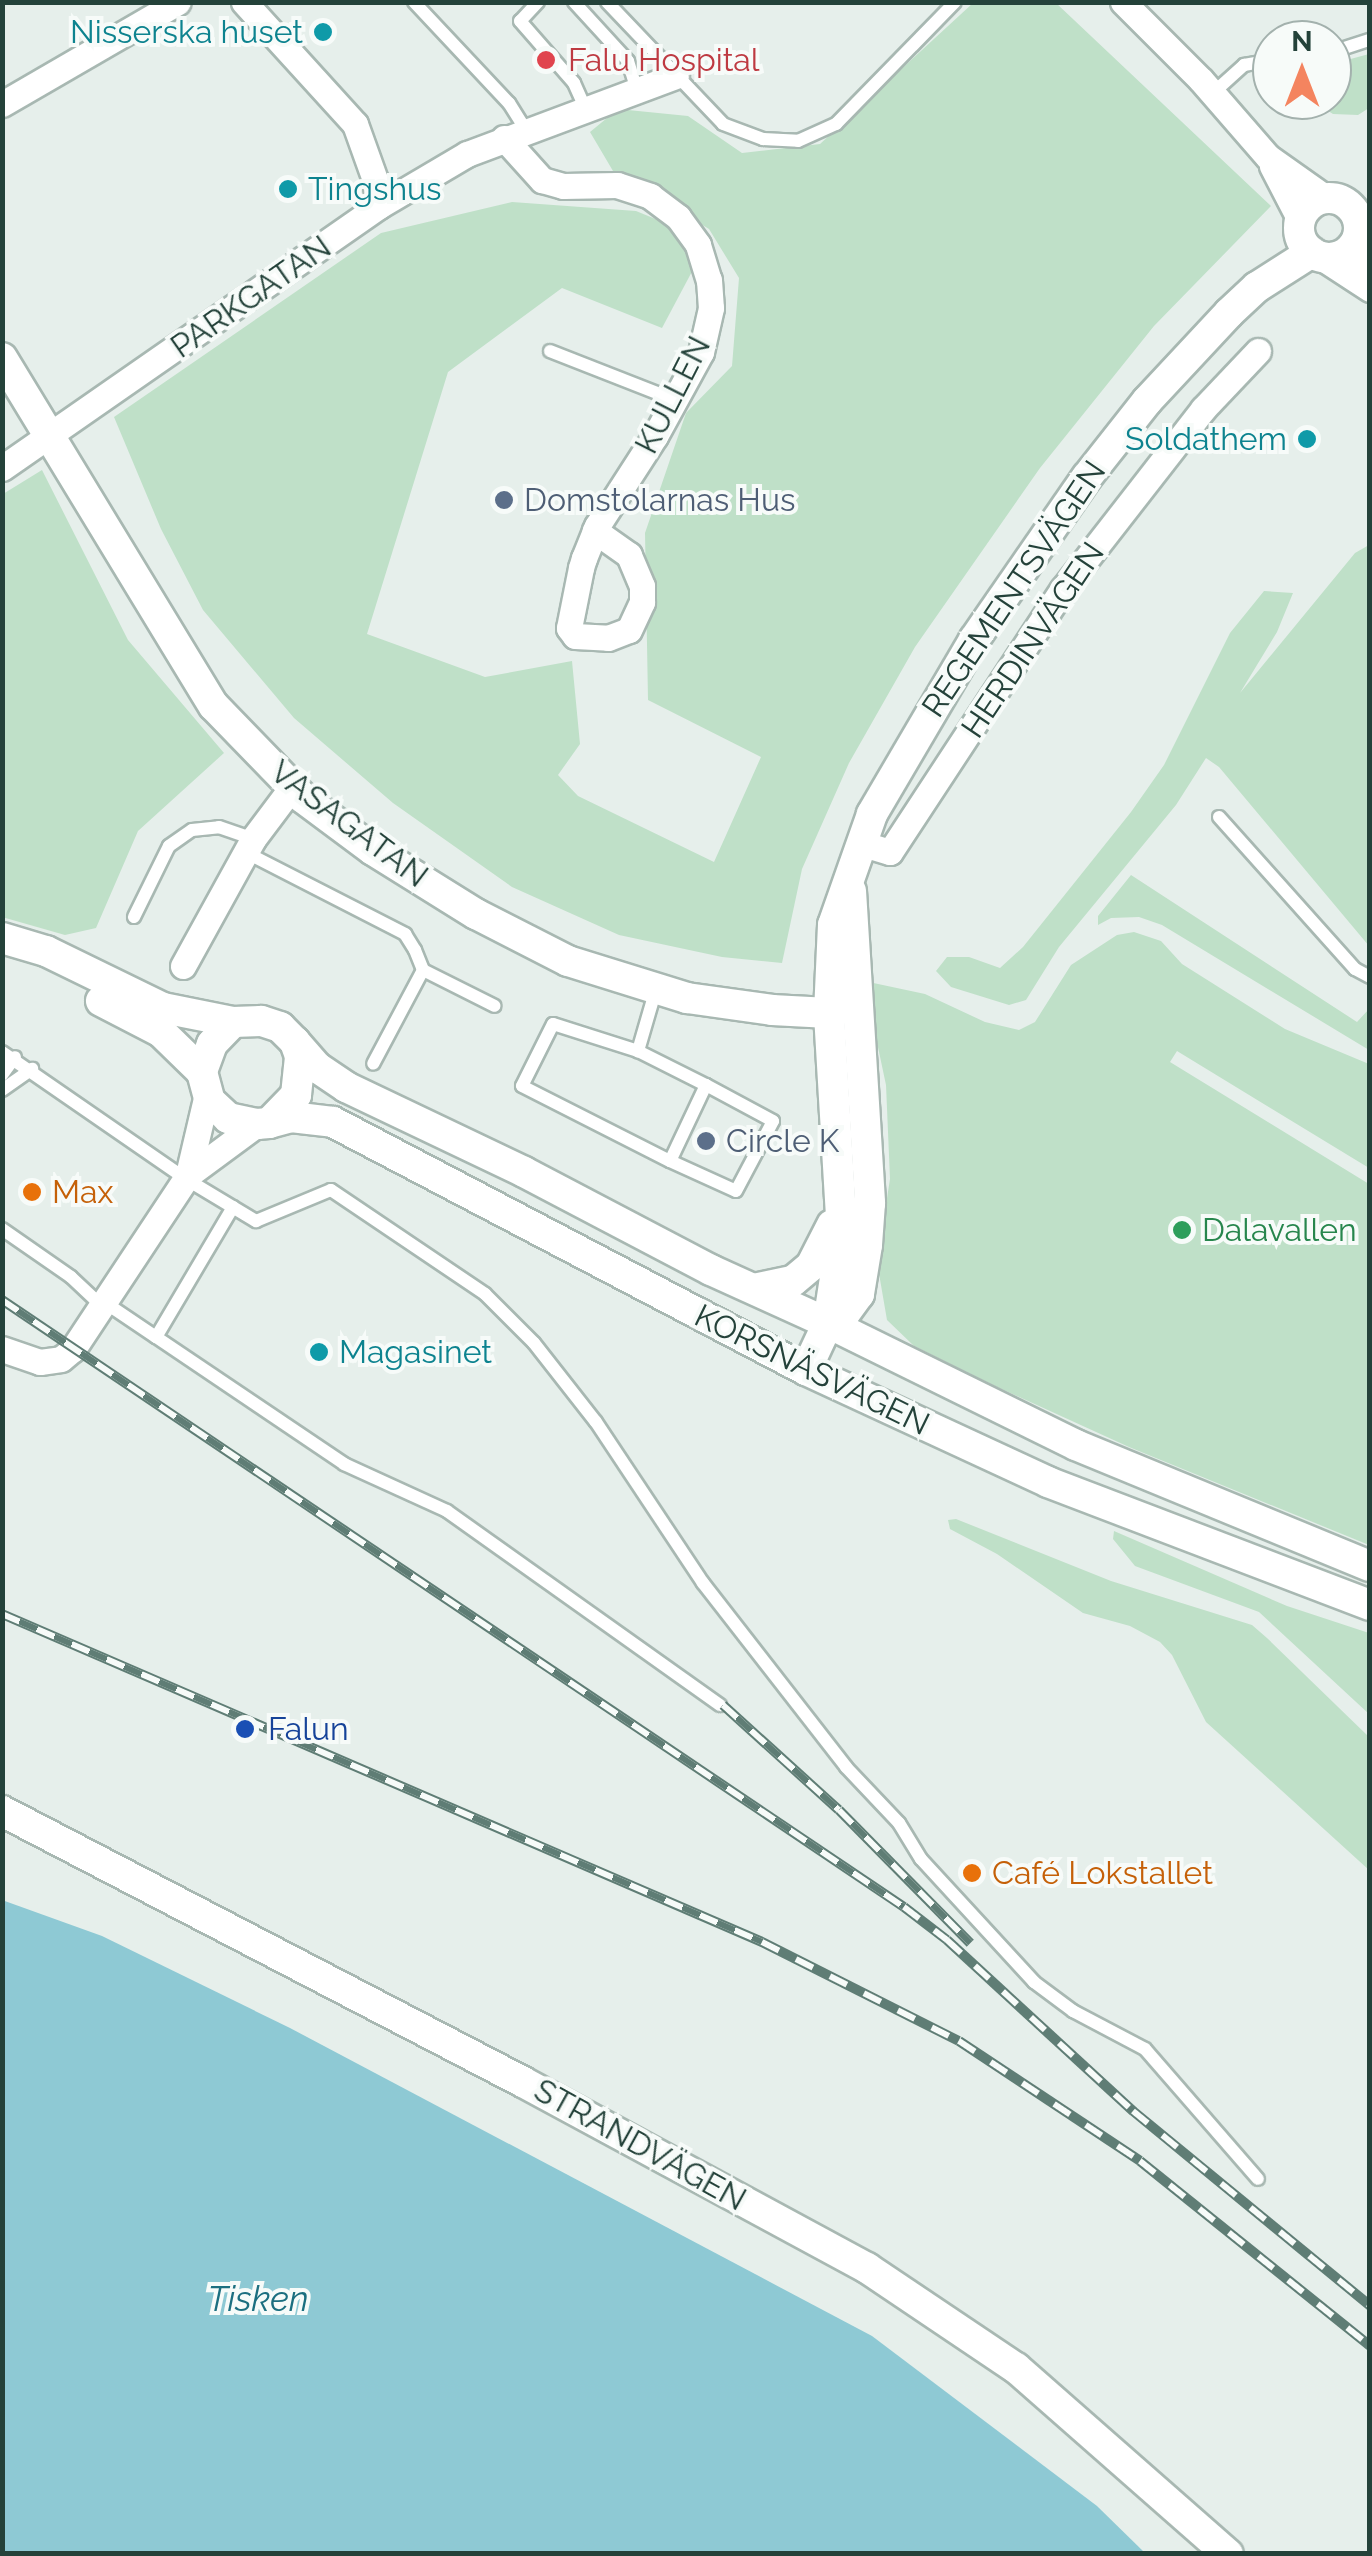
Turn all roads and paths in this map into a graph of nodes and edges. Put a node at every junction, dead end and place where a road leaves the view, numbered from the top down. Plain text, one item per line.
1 (244, 2) edge
2 (414, 2) edge
3 (538, 2) edge
4 (574, 2) edge
5 (607, 2) edge
6 (955, 2) edge
7 (1122, 2) edge
8 (176, 3) edge
9 (1252, 64) edge
10 (676, 76) junction
11 (638, 90) junction
12 (1213, 93) junction
13 (2, 104) edge
14 (585, 108) junction
15 (515, 134) junction
16 (1268, 157) junction
17 (1370, 186) edge
18 (1330, 198) junction
19 (379, 206) junction
20 (1360, 222) edge
21 (1308, 239) junction
22 (1370, 274) edge
23 (1370, 288) edge
24 (550, 351) dead end
25 (1258, 351) dead end
26 (2, 358) edge
27 (1166, 379) junction
28 (675, 400) junction
29 (1203, 409) junction
30 (51, 435) junction
31 (2, 468) edge
32 (595, 531) dead end
33 (292, 788) junction
34 (1220, 818) dead end
35 (860, 844) junction
36 (250, 846) junction
37 (134, 917) dead end
38 (2, 938) edge
39 (2, 959) edge
40 (184, 966) dead end
41 (423, 970) junction
42 (1370, 977) edge
43 (656, 990) junction
44 (495, 1006) dead end
45 (843, 1012) junction
46 (234, 1022) junction
47 (295, 1042) junction
48 (638, 1051) junction
49 (9, 1055) edge
50 (373, 1064) dead end
51 (32, 1069) junction
52 (2, 1075) edge
53 (204, 1083) junction
54 (706, 1085) junction
55 (2, 1090) edge
56 (263, 1123) junction
57 (670, 1160) junction
58 (187, 1177) junction
59 (233, 1207) junction
60 (838, 1214) junction
61 (2, 1229) edge
62 (754, 1289) junction
63 (858, 1294) junction
64 (105, 1306) junction
65 (828, 1323) junction
66 (156, 1337) junction
67 (2, 1349) edge
68 (894, 1355) junction
69 (806, 1370) junction
70 (1370, 1566) edge
71 (1370, 1605) edge
72 (720, 1705) dead end
73 (2, 1810) edge
74 (1258, 2179) dead end
75 (1228, 2554) edge

1 - 19 street
2 - 15 lane
3 - 14 lane
4 - 11 lane
5 - 10 lane
6 - 10 lane
7 - 12 street
8 - 13 street
9 - 12 lane
10 - 11 street, PARKGATAN
11 - 14 street, PARKGATAN
12 - 16 street
14 - 15 street, PARKGATAN
15 - 19 street, PARKGATAN
15 - 28 street, KULLEN
16 - 18 street
16 - 21 street
17 - 18 street
18 - 20 street
18 - 21 street
19 - 30 street, PARKGATAN
20 - 21 street
20 - 22 street
21 - 23 street
21 - 27 street, REGEMENTSVÄGEN
24 - 28 lane
25 - 29 street, HERDINVÄGEN
26 - 30 street, VASAGATAN
27 - 29 street
27 - 35 street, REGEMENTSVÄGEN
28 - 32 street, KULLEN
29 - 35 street, HERDINVÄGEN
30 - 31 street, PARKGATAN
30 - 33 street, VASAGATAN
33 - 36 street
33 - 43 street, VASAGATAN
34 - 42 lane
35 - 45 street, REGEMENTSVÄGEN
36 - 37 lane
36 - 40 street
36 - 41 lane
38 - 46 street
39 - 53 street
41 - 44 lane
41 - 50 lane
43 - 45 street, VASAGATAN
43 - 48 lane
45 - 60 street, REGEMENTSVÄGEN
45 - 63 street, REGEMENTSVÄGEN
46 - 47 street
46 - 53 street
47 - 56 street
47 - 62 street, KORSNÄSVÄGEN
48 - 54 lane
48 - 57 lane
49 - 51 lane
49 - 52 lane
51 - 55 lane
51 - 58 lane
53 - 56 street
53 - 58 street
54 - 57 lane
54 - 57 lane
56 - 58 street
56 - 69 street, KORSNÄSVÄGEN
58 - 59 lane
58 - 64 street
59 - 66 lane
59 - 74 lane
60 - 62 street
60 - 65 street, REGEMENTSVÄGEN
61 - 64 lane
62 - 65 street, KORSNÄSVÄGEN
63 - 65 street
63 - 68 street
64 - 66 lane
64 - 67 street
65 - 68 street, KORSNÄSVÄGEN
65 - 69 street
66 - 72 lane
68 - 70 street, KORSNÄSVÄGEN
69 - 71 street, KORSNÄSVÄGEN
73 - 75 street, STRANDVÄGEN

